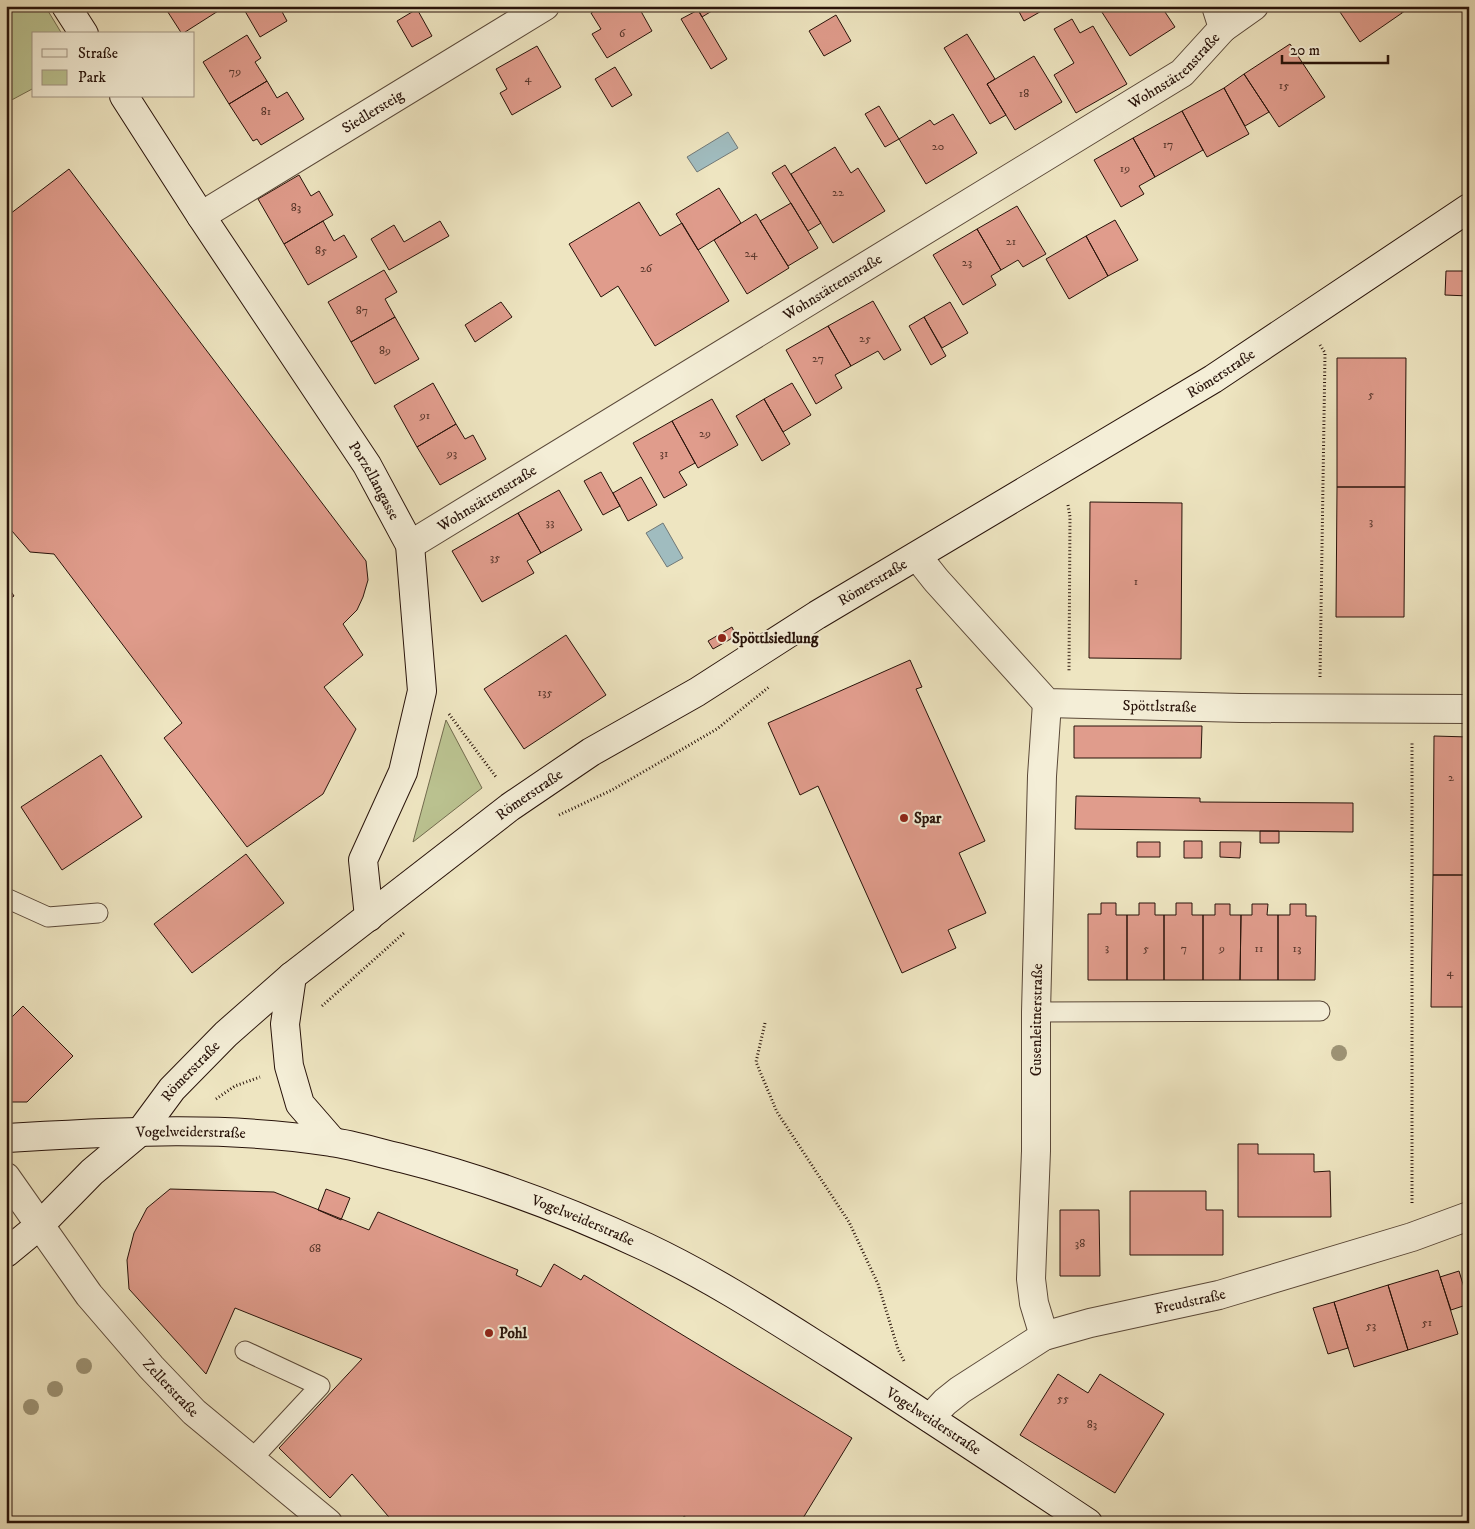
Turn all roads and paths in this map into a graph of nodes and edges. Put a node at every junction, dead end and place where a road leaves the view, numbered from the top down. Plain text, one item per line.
1 (545, 6) edge
2 (1254, 6) edge
3 (70, 7) edge
4 (1220, 17) edge
5 (83, 32) edge
6 (125, 98) edge
7 (1469, 208) edge
8 (201, 216) junction
9 (1304, 319) junction
10 (1321, 346) junction
11 (1313, 351) dead end
12 (1060, 510) dead end
13 (410, 545) junction
14 (917, 556) junction
15 (770, 686) dead end
16 (696, 692) junction
17 (1058, 704) junction
18 (1320, 708) junction
19 (1412, 709) junction
20 (1469, 709) edge
21 (447, 711) dead end
22 (717, 729) junction
23 (497, 778) dead end
24 (551, 819) dead end
25 (6, 898) edge
26 (98, 912) dead end
27 (369, 917) junction
28 (409, 928) dead end
29 (292, 976) junction
30 (318, 1010) dead end
31 (1320, 1011) dead end
32 (1036, 1012) junction
33 (765, 1023) dead end
34 (289, 1066) junction
35 (141, 1130) junction
36 (204, 1130) junction
37 (6, 1138) edge
38 (333, 1142) junction
39 (6, 1177) edge
40 (1469, 1216) edge
41 (40, 1225) junction
42 (1412, 1237) junction
43 (6, 1253) edge
44 (1044, 1336) junction
45 (245, 1351) dead end
46 (906, 1366) dead end
47 (930, 1418) junction
48 (252, 1459) junction
49 (328, 1523) edge
50 (1088, 1523) edge

1 - 8 street, Siedlersteig
2 - 4 street, Wohnstättenstraße
3 - 5 street
4 - 13 street, Wohnstättenstraße
6 - 8 street, Porzellangasse
7 - 9 street, Römerstraße
8 - 13 street, Porzellangasse
9 - 10 path
9 - 14 street, Römerstraße
10 - 11 path
10 - 18 path
12 - 17 path
13 - 27 street, Porzellangasse
14 - 16 street, Römerstraße
14 - 17 street
15 - 22 path
16 - 22 path
16 - 27 street, Römerstraße
17 - 18 street, Spöttlstraße
17 - 32 street, Gusenleitnerstraße
18 - 19 street, Spöttlstraße
19 - 20 street, Spöttlstraße
19 - 42 path
21 - 23 path
22 - 24 path
25 - 26 lane
27 - 29 street, Römerstraße
28 - 30 path
29 - 34 street
29 - 35 street, Römerstraße
31 - 32 lane
32 - 44 street, Gusenleitnerstraße
33 - 46 path
34 - 36 path
34 - 38 street
35 - 36 street, Vogelweiderstraße
35 - 37 street, Vogelweiderstraße
35 - 41 street, Römerstraße
36 - 38 street, Vogelweiderstraße
38 - 47 street, Vogelweiderstraße
39 - 41 street
40 - 42 street, Freudstraße
41 - 43 street, Römerstraße
41 - 48 street, Zellerstraße
42 - 44 street, Freudstraße
44 - 47 street, Freudstraße
45 - 48 lane
47 - 50 street, Vogelweiderstraße
48 - 49 street, Zellerstraße

